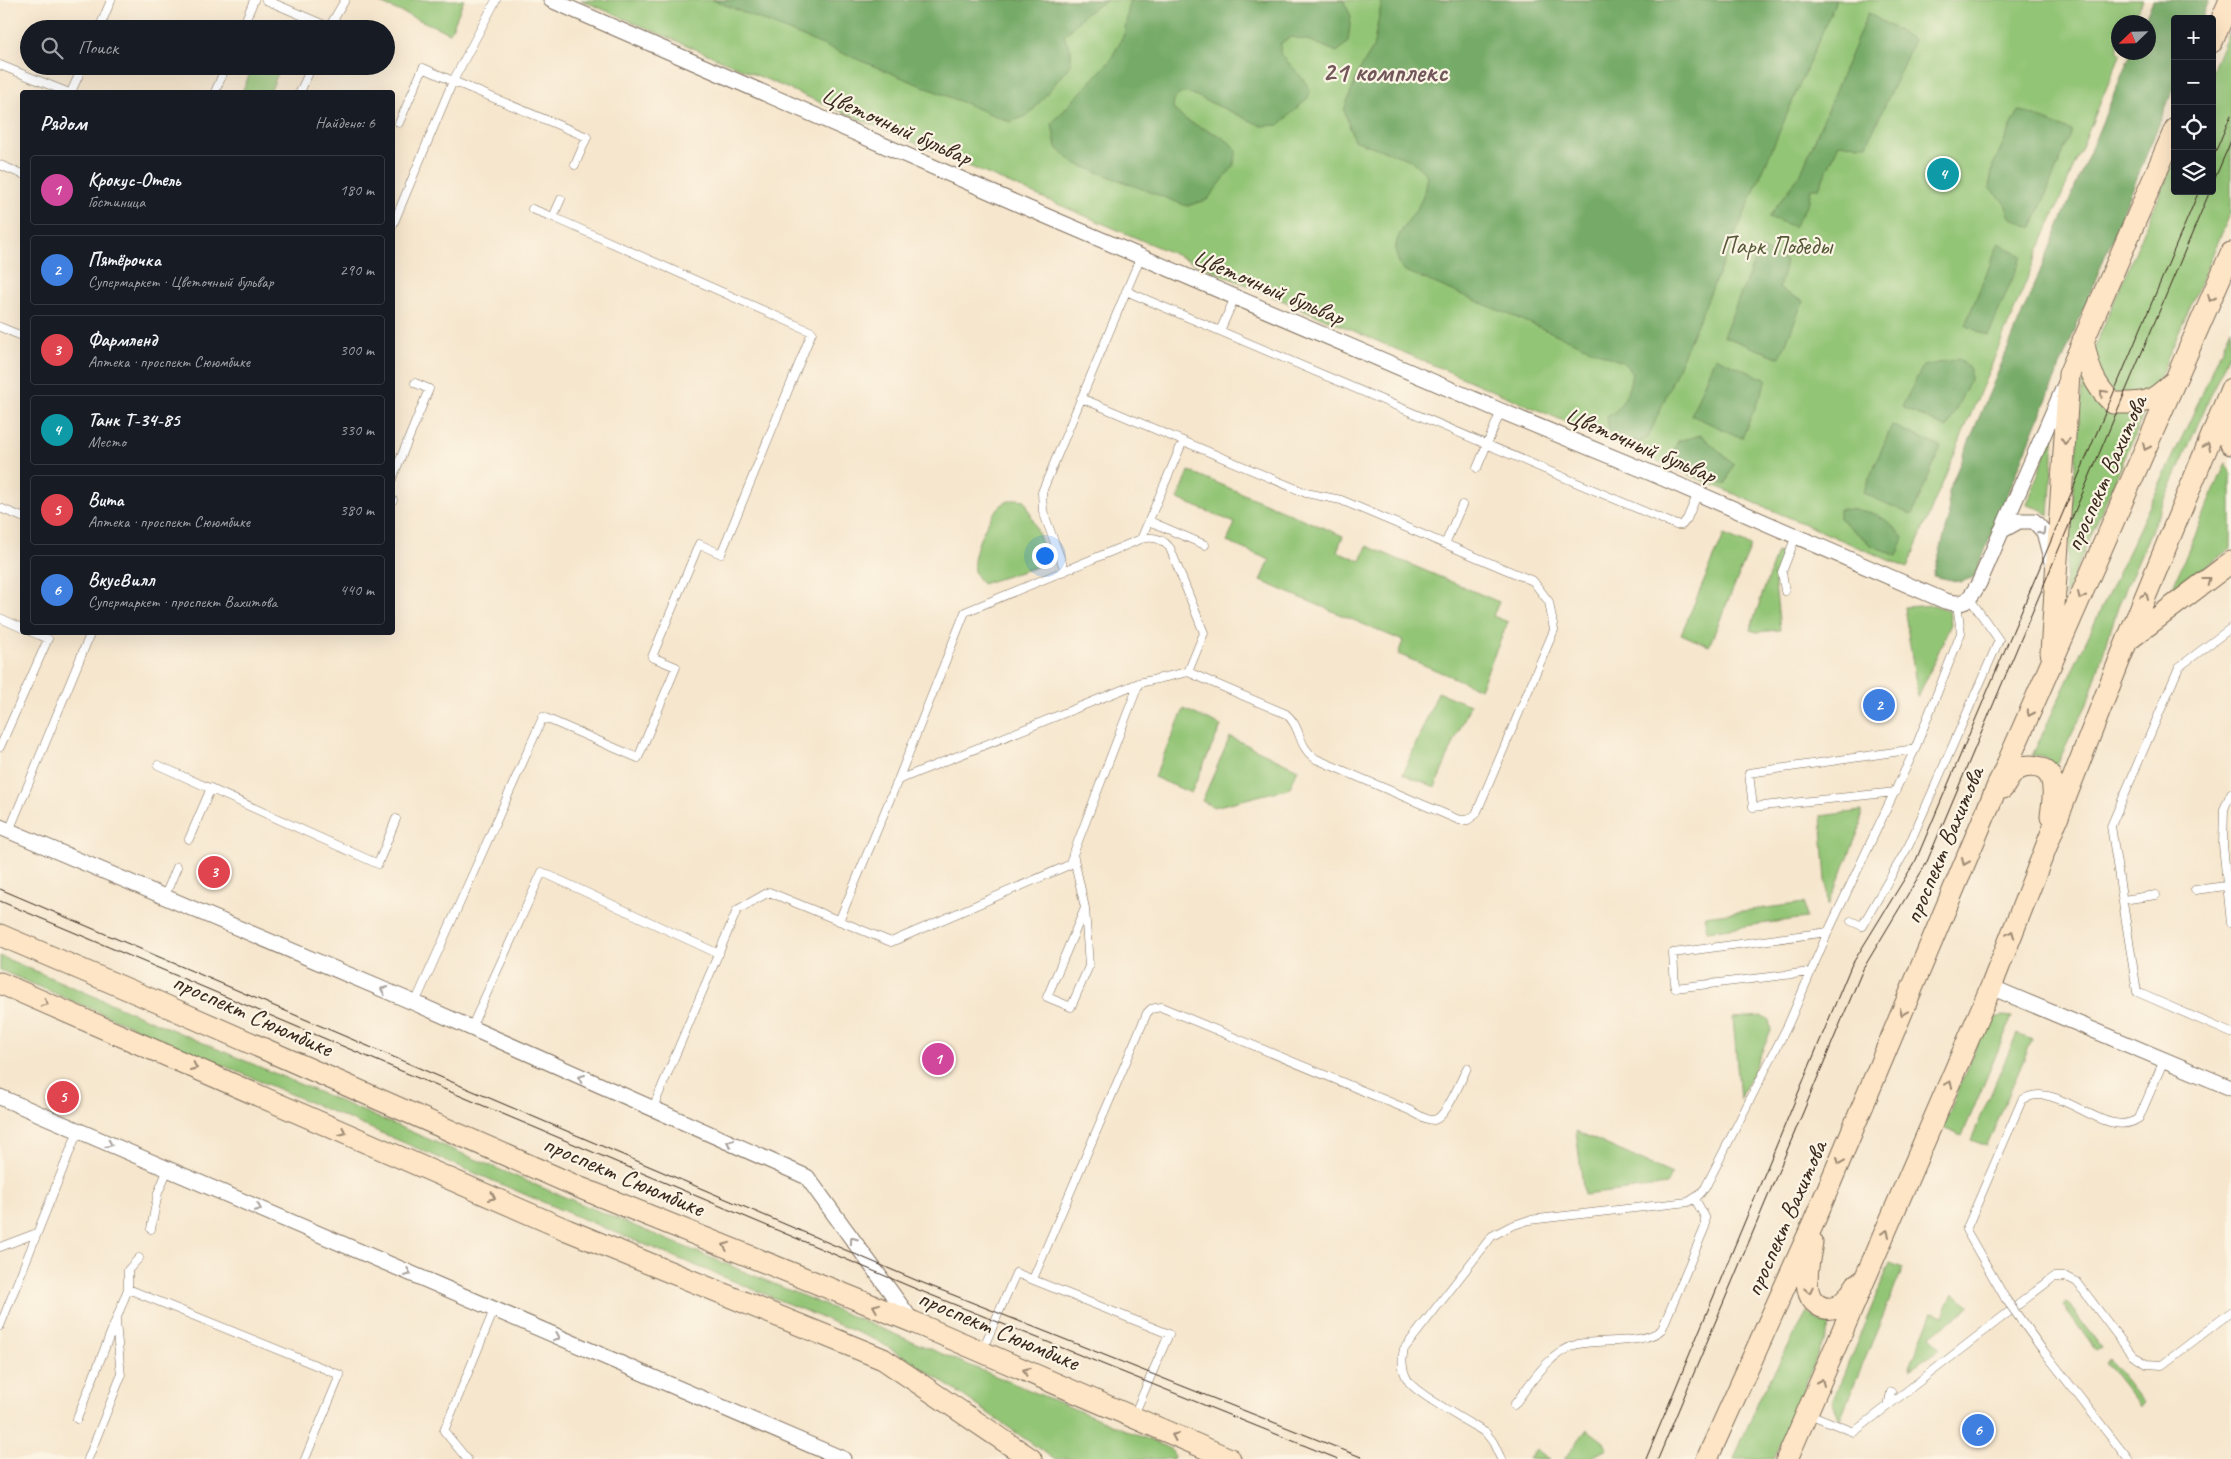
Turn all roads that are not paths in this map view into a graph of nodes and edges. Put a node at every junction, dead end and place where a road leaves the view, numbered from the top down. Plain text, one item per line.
1 (111, 0) edge
2 (254, 0) edge
3 (266, 0) edge
4 (345, 0) edge
5 (496, 0) edge
6 (551, 0) edge
7 (2230, 0) edge
8 (103, 20) edge
9 (246, 20) edge
10 (310, 20) edge
11 (333, 20) edge
12 (2216, 33) edge
13 (0, 65) edge
14 (20, 73) edge
15 (25, 75) edge
16 (79, 75) edge
17 (222, 75) edge
18 (308, 75) edge
19 (454, 81) junction
20 (62, 90) edge
21 (72, 90) edge
22 (215, 90) edge
23 (301, 90) edge
24 (399, 124) dead end
25 (2171, 138) edge
26 (0, 165) edge
27 (575, 165) dead end
28 (20, 173) edge
29 (561, 199) dead end
30 (532, 209) dead end
31 (553, 217) junction
32 (395, 220) edge
33 (2231, 253) edge
34 (1141, 256) junction
35 (1126, 291) junction
36 (1235, 297) junction
37 (0, 327) edge
38 (1220, 331) junction
39 (20, 335) edge
40 (2083, 340) junction
41 (2069, 374) junction
42 (2175, 381) junction
43 (415, 383) dead end
44 (2231, 389) edge
45 (1081, 398) junction
46 (2222, 411) junction
47 (1501, 412) junction
48 (1183, 441) junction
49 (2231, 444) edge
50 (1487, 445) junction
51 (1477, 468) dead end
52 (395, 472) edge
53 (1698, 493) junction
54 (1462, 505) dead end
55 (0, 508) edge
56 (20, 516) edge
57 (1149, 522) junction
58 (2001, 530) junction
59 (1796, 536) junction
60 (1142, 539) junction
61 (1445, 544) junction
62 (1205, 545) dead end
63 (2231, 562) edge
64 (1065, 571) junction
65 (2056, 578) junction
66 (1785, 591) dead end
67 (1964, 602) junction
68 (0, 618) edge
69 (20, 627) edge
70 (2231, 628) edge
71 (38, 635) edge
72 (90, 635) edge
73 (2127, 641) junction
74 (2050, 668) junction
75 (1188, 672) junction
76 (1139, 683) junction
77 (0, 747) edge
78 (1915, 749) junction
79 (158, 765) dead end
80 (898, 780) junction
81 (211, 788) junction
82 (1896, 792) junction
83 (2231, 793) edge
84 (1987, 810) junction
85 (396, 820) dead end
86 (5, 829) edge
87 (189, 839) dead end
88 (2047, 842) junction
89 (1073, 854) junction
90 (177, 867) dead end
91 (2226, 886) junction
92 (2195, 890) dead end
93 (2156, 895) dead end
94 (164, 898) junction
95 (2123, 900) junction
96 (1085, 908) junction
97 (838, 921) junction
98 (1851, 921) dead end
99 (2231, 923) edge
100 (1828, 932) junction
101 (0, 935) edge
102 (719, 954) junction
103 (1811, 972) junction
104 (0, 984) edge
105 (1991, 987) junction
106 (415, 1003) junction
107 (471, 1028) junction
108 (2231, 1033) edge
109 (2164, 1060) junction
110 (1467, 1068) dead end
111 (2231, 1088) edge
112 (0, 1098) edge
113 (652, 1110) junction
114 (78, 1131) junction
115 (168, 1170) junction
116 (1695, 1199) junction
117 (1813, 1224) junction
118 (151, 1229) dead end
119 (37, 1233) junction
120 (0, 1247) edge
121 (139, 1258) dead end
122 (1875, 1258) junction
123 (1033, 1280) junction
124 (128, 1289) junction
125 (494, 1310) junction
126 (2231, 1312) edge
127 (116, 1320) junction
128 (913, 1322) junction
129 (0, 1326) edge
130 (982, 1352) junction
131 (1891, 1392) dead end
132 (1514, 1405) dead end
133 (1888, 1406) junction
134 (1807, 1413) junction
135 (1133, 1417) junction
136 (77, 1419) dead end
137 (1219, 1458) edge
138 (88, 1459) edge
139 (305, 1459) edge
140 (467, 1459) edge
141 (843, 1459) edge
142 (1031, 1459) edge
143 (1501, 1459) edge
144 (1707, 1459) edge
145 (1787, 1459) edge
146 (2128, 1459) edge

1 - 8 lane
2 - 9 lane
3 - 10 lane
4 - 11 lane
5 - 19 lane
6 - 34 street, Цветочный бульвар
7 - 12 main road
13 - 14 lane
15 - 20 lane
16 - 21 lane
17 - 22 lane
18 - 23 lane
19 - 24 lane
19 - 27 lane
19 - 32 lane
25 - 40 main road
26 - 28 lane
29 - 31 lane
30 - 31 lane
31 - 106 lane
33 -> 42 main road, проспект Вахитова
34 - 35 lane
34 - 36 street, Цветочный бульвар
35 - 38 lane
35 - 45 lane
36 - 38 lane
36 - 47 street, Цветочный бульвар
37 - 39 lane
38 - 50 lane
40 - 41 main road
42 -> 40 main road
41 - 58 street
41 -> 65 main road
42 -> 74 main road, проспект Вахитова
43 - 52 lane
44 - 46 main road
45 - 48 lane
45 - 64 lane
46 - 49 main road
73 -> 46 main road
47 - 50 lane
47 - 53 street, Цветочный бульвар
48 - 57 lane
48 - 61 lane
50 - 51 lane
50 - 53 lane
53 - 59 street, Цветочный бульвар
54 - 61 lane
55 - 56 lane
57 - 60 lane
57 - 62 lane
58 -> 65 street
58 - 67 street
59 - 66 lane
59 - 67 street, Цветочный бульвар
60 - 64 lane
60 - 75 lane
61 - 75 lane
73 -> 63 main road
64 - 80 lane
65 - 74 main road
67 - 78 lane
67 - 98 lane
68 - 69 lane
70 - 95 lane
71 - 77 lane
72 - 86 lane
73 - 88 main road
74 -> 84 main road, проспект Вахитова
75 - 76 lane
76 - 80 lane
76 - 89 lane
78 - 82 lane
78 - 82 lane
79 - 81 lane
80 - 97 lane
81 - 85 lane
81 - 87 lane
82 - 100 lane
83 - 91 lane
84 - 88 main road
84 -> 117 main road, проспект Вахитова
86 - 94 street
105 -> 88 main road
89 - 96 lane
89 - 97 lane
90 - 94 lane
91 - 92 lane
91 - 99 lane
93 - 95 lane
106 -> 94 street
95 - 108 lane
96 - 96 lane
97 - 102 lane
100 - 103 lane
100 - 103 lane
128 -> 101 main road, проспект Сююмбике
102 - 107 lane
102 - 113 lane
103 - 116 lane
104 -> 142 main road
105 - 109 street
122 -> 105 main road
106 - 107 street
113 -> 107 street
109 - 111 street
109 - 146 lane, bridge
110 - 123 lane
112 - 114 street
128 -> 113 street
114 -> 115 street
114 - 119 lane
115 - 118 lane
115 -> 125 street
116 - 132 lane
116 - 143 lane
117 -> 122 main road
117 - 144 main road, проспект Вахитова
119 - 120 lane
119 - 129 lane
121 - 124 lane
134 -> 122 main road
123 - 130 lane
123 - 135 lane
124 - 127 lane
124 - 139 lane
125 - 140 lane
125 -> 141 street
126 - 133 lane
127 - 136 lane
127 - 138 lane
128 - 130 main road, проспект Сююмбике
135 -> 130 main road, проспект Сююмбике
131 - 133 lane
133 - 134 lane
134 - 145 main road
137 -> 135 main road, проспект Сююмбике

